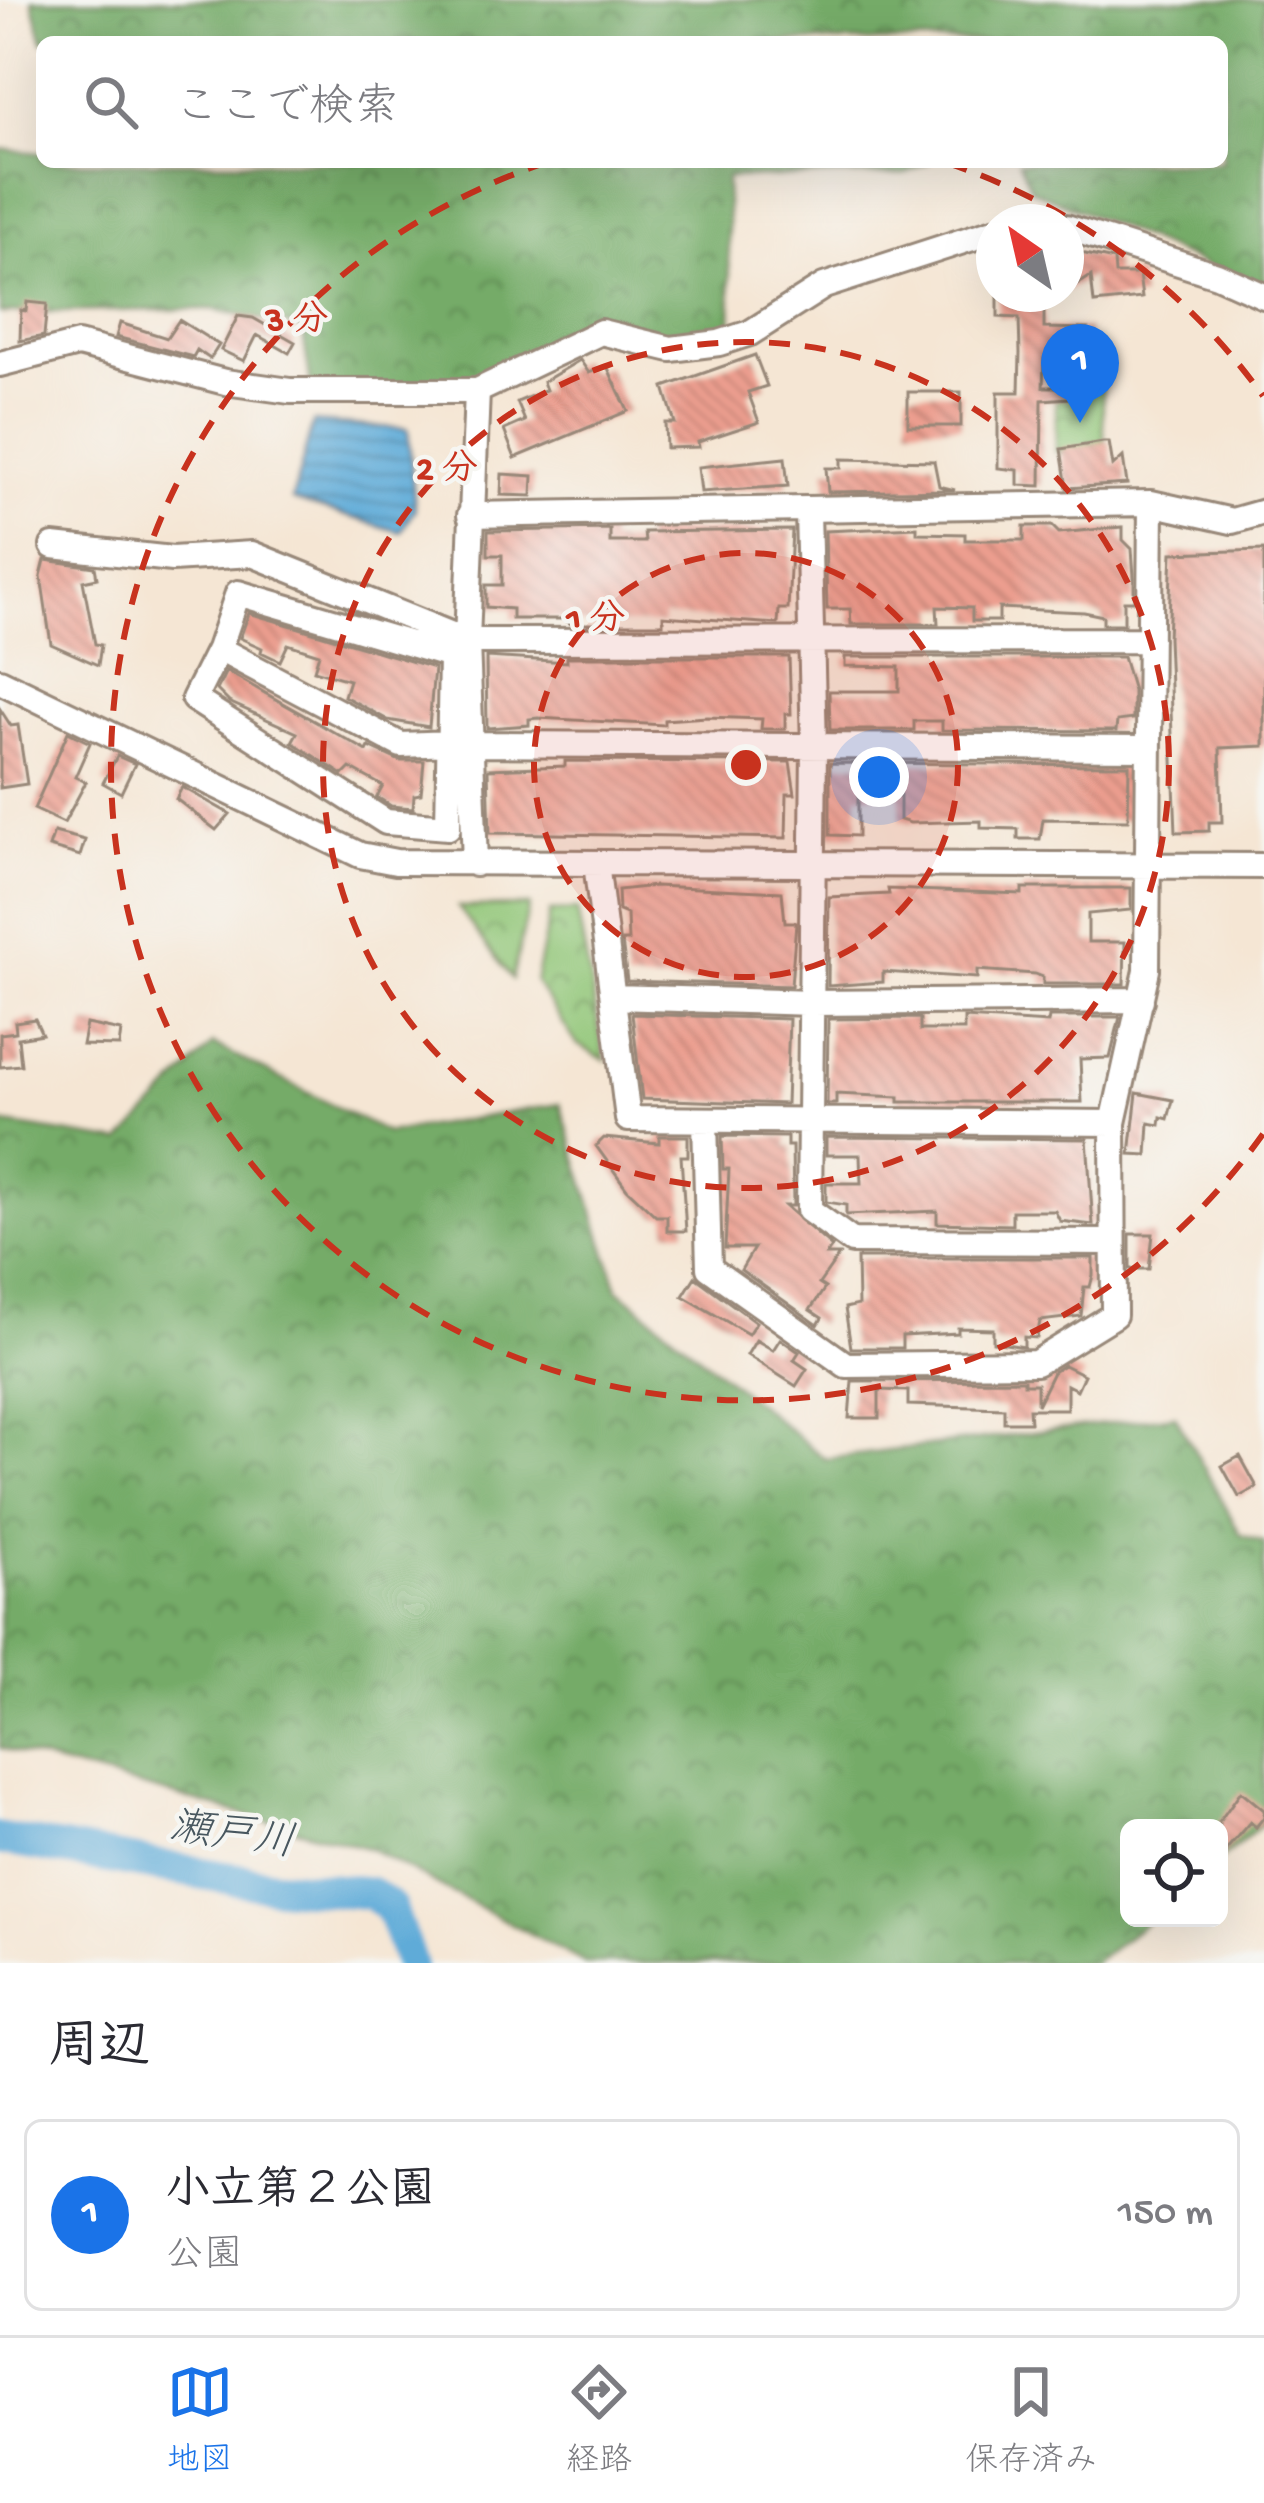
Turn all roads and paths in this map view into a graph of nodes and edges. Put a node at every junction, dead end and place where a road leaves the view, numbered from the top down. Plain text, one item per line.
1 (1084, 233) edge
2 (976, 237) edge
3 (1264, 296) edge
4 (0, 364) edge
5 (477, 391) junction
6 (1151, 503) junction
7 (808, 511) junction
8 (1264, 512) edge
9 (470, 515) junction
10 (53, 546) dead end
11 (809, 640) junction
12 (1150, 640) junction
13 (219, 649) junction
14 (462, 649) junction
15 (0, 681) edge
16 (463, 744) junction
17 (814, 748) junction
18 (1147, 748) junction
19 (596, 863) junction
20 (475, 864) junction
21 (1144, 865) junction
22 (811, 866) junction
23 (1264, 866) edge
24 (614, 997) junction
25 (1141, 1000) junction
26 (812, 1003) junction
27 (705, 1121) junction
28 (810, 1121) junction
29 (1113, 1123) junction
30 (1112, 1241) junction

1 - 3 street
2 - 5 street
4 - 5 street
5 - 9 street
6 - 7 street
6 - 8 street
6 - 12 street
7 - 9 street
7 - 11 street
9 - 14 street
10 - 14 street
11 - 12 street
11 - 14 street
11 - 17 street
12 - 18 street
13 - 14 street
13 - 16 street
13 - 16 street
14 - 16 street
15 - 20 street
16 - 17 street
16 - 20 street
17 - 18 street
17 - 22 street
18 - 21 street
19 - 20 street
19 - 22 street
19 - 24 street
21 - 22 street
21 - 23 street
21 - 25 street
22 - 26 street
24 - 26 street
24 - 27 street
25 - 26 street
25 - 29 street
26 - 28 street
27 - 28 street
27 - 30 street
28 - 29 street
28 - 30 street
29 - 30 street

